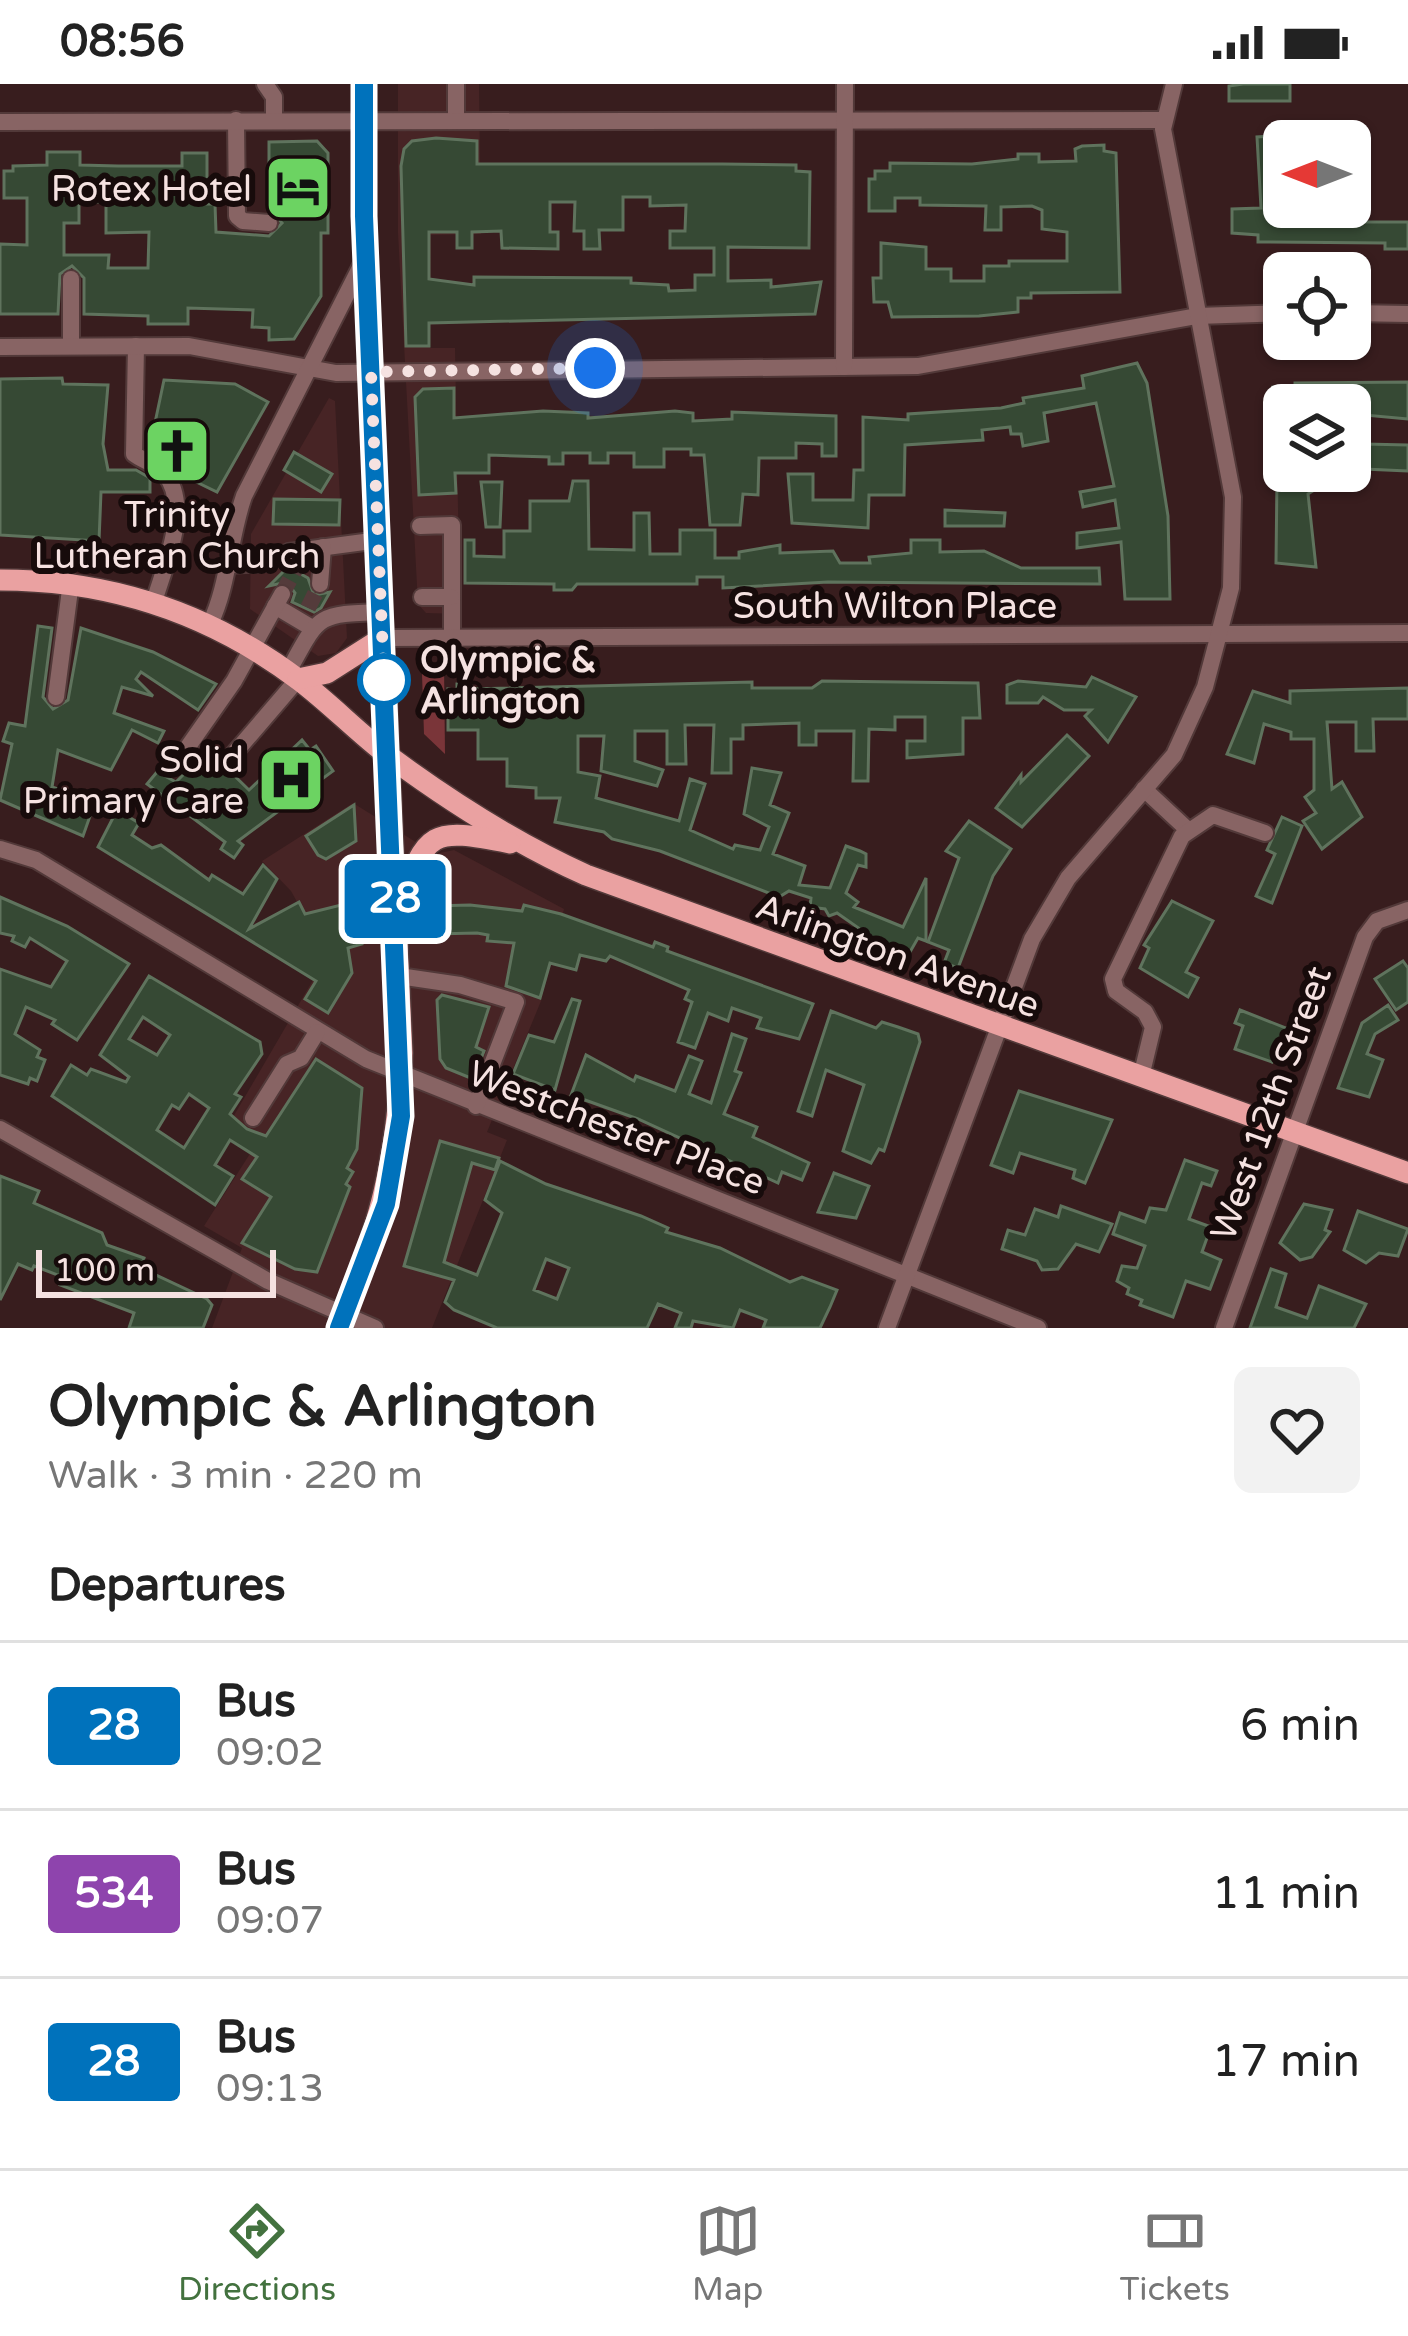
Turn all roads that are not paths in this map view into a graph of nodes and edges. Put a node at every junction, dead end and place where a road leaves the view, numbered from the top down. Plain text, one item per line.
1 (265, 84) edge
2 (364, 84) edge
3 (456, 84) edge
4 (845, 84) edge
5 (1174, 84) edge
6 (365, 119) junction
7 (455, 119) junction
8 (845, 119) junction
9 (236, 120) junction
10 (274, 120) junction
11 (1162, 120) junction
12 (0, 122) edge
13 (269, 223) dead end
14 (366, 255) junction
15 (71, 280) dead end
16 (1263, 314) edge
17 (1371, 314) edge
18 (1408, 314) edge
19 (1197, 316) junction
20 (71, 346) junction
21 (136, 346) junction
22 (0, 347) edge
23 (844, 367) junction
24 (309, 369) junction
25 (371, 372) junction
26 (420, 526) dead end
27 (379, 540) junction
28 (323, 547) junction
29 (226, 565) junction
30 (0, 580) edge
31 (71, 583) junction
32 (320, 584) tunnel mouth
33 (422, 597) dead end
34 (451, 597) junction
35 (154, 602) junction
36 (381, 612) junction
37 (306, 619) junction
38 (210, 624) junction
39 (1408, 633) edge
40 (1219, 635) junction
41 (382, 638) junction
42 (452, 639) junction
43 (253, 648) junction
44 (293, 676) junction
45 (56, 697) dead end
46 (185, 751) dead end
47 (388, 755) junction
48 (232, 756) dead end
49 (1144, 789) junction
50 (1188, 830) junction
51 (1265, 833) dead end
52 (523, 845) junction
53 (0, 849) edge
54 (1400, 911) edge
55 (396, 917) junction
56 (399, 976) junction
57 (996, 1025) junction
58 (317, 1032) junction
59 (401, 1075) junction
60 (1141, 1077) junction
61 (476, 1106) junction
62 (253, 1118) dead end
63 (0, 1129) edge
64 (1294, 1132) junction
65 (1408, 1173) edge
66 (904, 1278) junction
67 (342, 1322) edge
68 (375, 1328) edge
69 (887, 1328) edge
70 (1038, 1328) edge
71 (1224, 1328) edge

1 - 10 street
2 - 6 main road
3 - 7 street
4 - 8 street
5 - 11 street
6 - 7 street
6 - 10 street
6 - 14 main road
7 - 8 street
8 - 11 street
8 - 23 street
9 - 10 street
9 - 12 street
9 - 13 street
11 - 19 street
14 - 24 street
14 - 25 main road
15 - 20 street
16 - 19 street
17 - 18 street
19 - 23 street
19 - 40 street
20 - 21 street
20 - 22 street
21 - 24 street
21 - 35 street
23 - 25 street
24 - 25 street
24 - 29 street
25 - 27 main road
26 - 34 street
27 - 28 street
27 - 36 main road
28 - 29 street
28 - 32 street
29 - 38 street
30 - 31 main road
31 - 35 main road
31 - 45 street
33 - 34 street
34 - 42 street
35 - 38 main road
36 - 37 street
36 - 41 main road
37 - 43 street
37 - 44 street
38 - 43 main road
39 - 40 street, South Wilton Place
40 - 42 street, South Wilton Place
40 - 49 street
41 - 42 street, South Wilton Place
41 - 44 main road
41 - 47 main road
43 - 44 main road
43 - 46 street
44 - 47 main road
44 - 48 street
47 - 52 main road, Arlington Avenue
47 - 55 main road
49 - 50 street
49 - 57 street
50 - 51 street
50 - 60 street
52 - 55 main road
52 - 57 main road, Arlington Avenue
53 - 58 street, Westchester Place
54 - 64 street, West 12th Street
55 - 56 main road
56 - 59 main road
56 - 61 street
57 - 60 main road, Arlington Avenue
57 - 66 street
58 - 59 street, Westchester Place
58 - 62 street
59 - 61 street, Westchester Place
59 - 67 main road
60 - 64 main road, Arlington Avenue
61 - 66 street, Westchester Place
63 - 67 street
64 - 65 main road, Arlington Avenue
64 - 71 street, West 12th Street
66 - 69 street
66 - 70 street, Westchester Place
67 - 68 street

